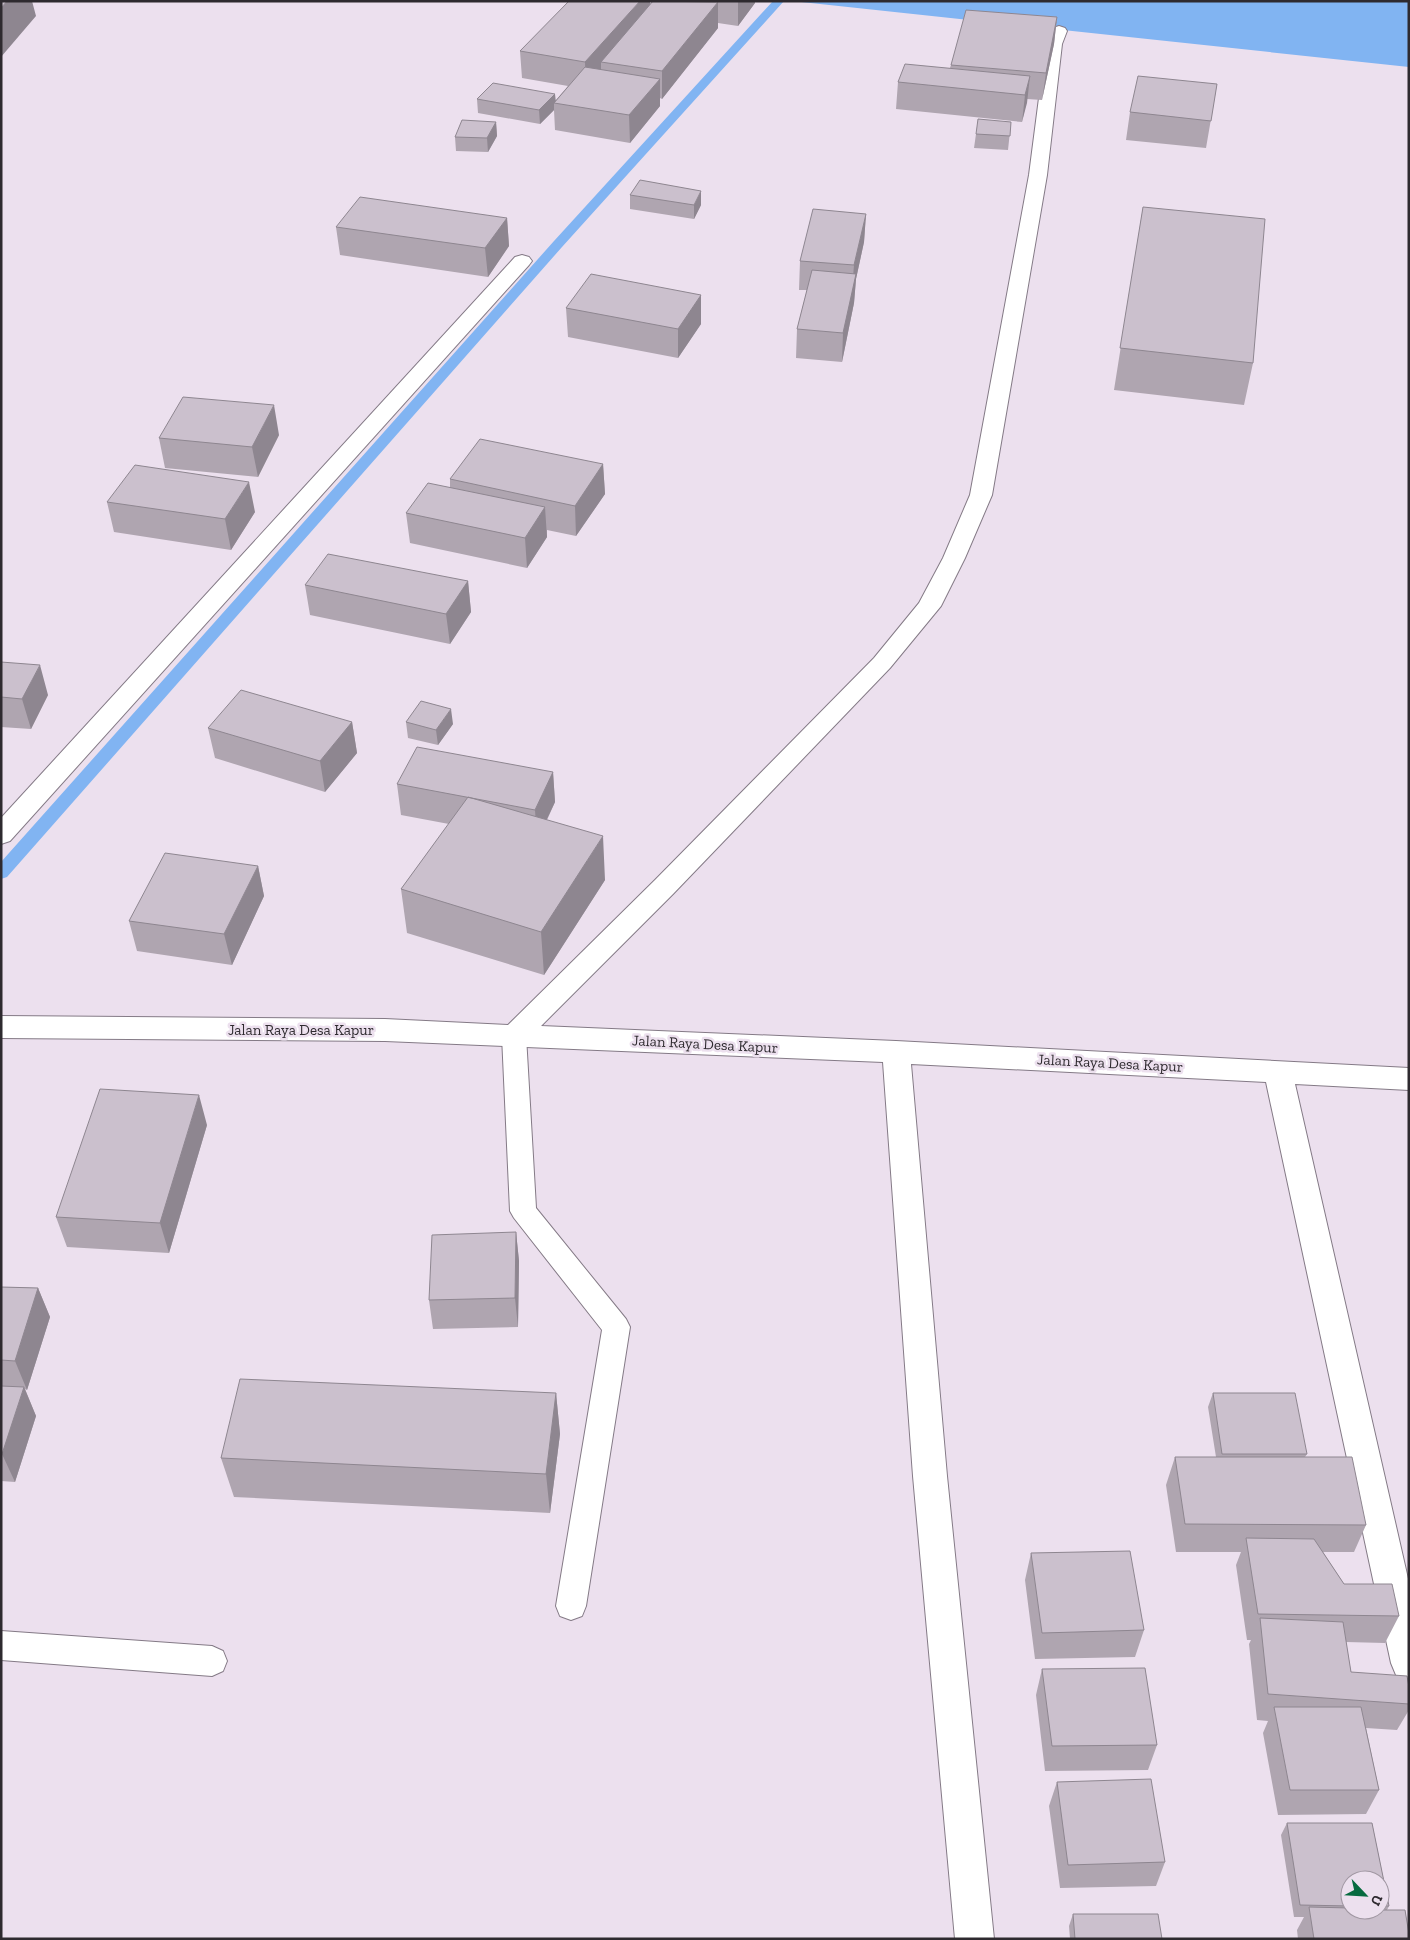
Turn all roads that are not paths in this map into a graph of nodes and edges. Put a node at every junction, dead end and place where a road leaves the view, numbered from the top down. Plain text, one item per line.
1 (1059, 31) edge
2 (522, 261) dead end
3 (1, 835) edge
4 (1, 1027) edge
5 (514, 1036) junction
6 (896, 1052) junction
7 (1278, 1072) junction
8 (1409, 1080) edge
9 (571, 1606) dead end
10 (1, 1645) edge
11 (212, 1661) dead end
12 (1409, 1663) edge
13 (975, 1939) edge

1 - 5 street
2 - 3 street
4 - 5 street, Jalan Raya Desa Kapur
5 - 6 street, Jalan Raya Desa Kapur
5 - 9 lane
6 - 7 street, Jalan Raya Desa Kapur
6 - 13 street
7 - 8 street, Jalan Raya Desa Kapur
7 - 12 street
10 - 11 lane

